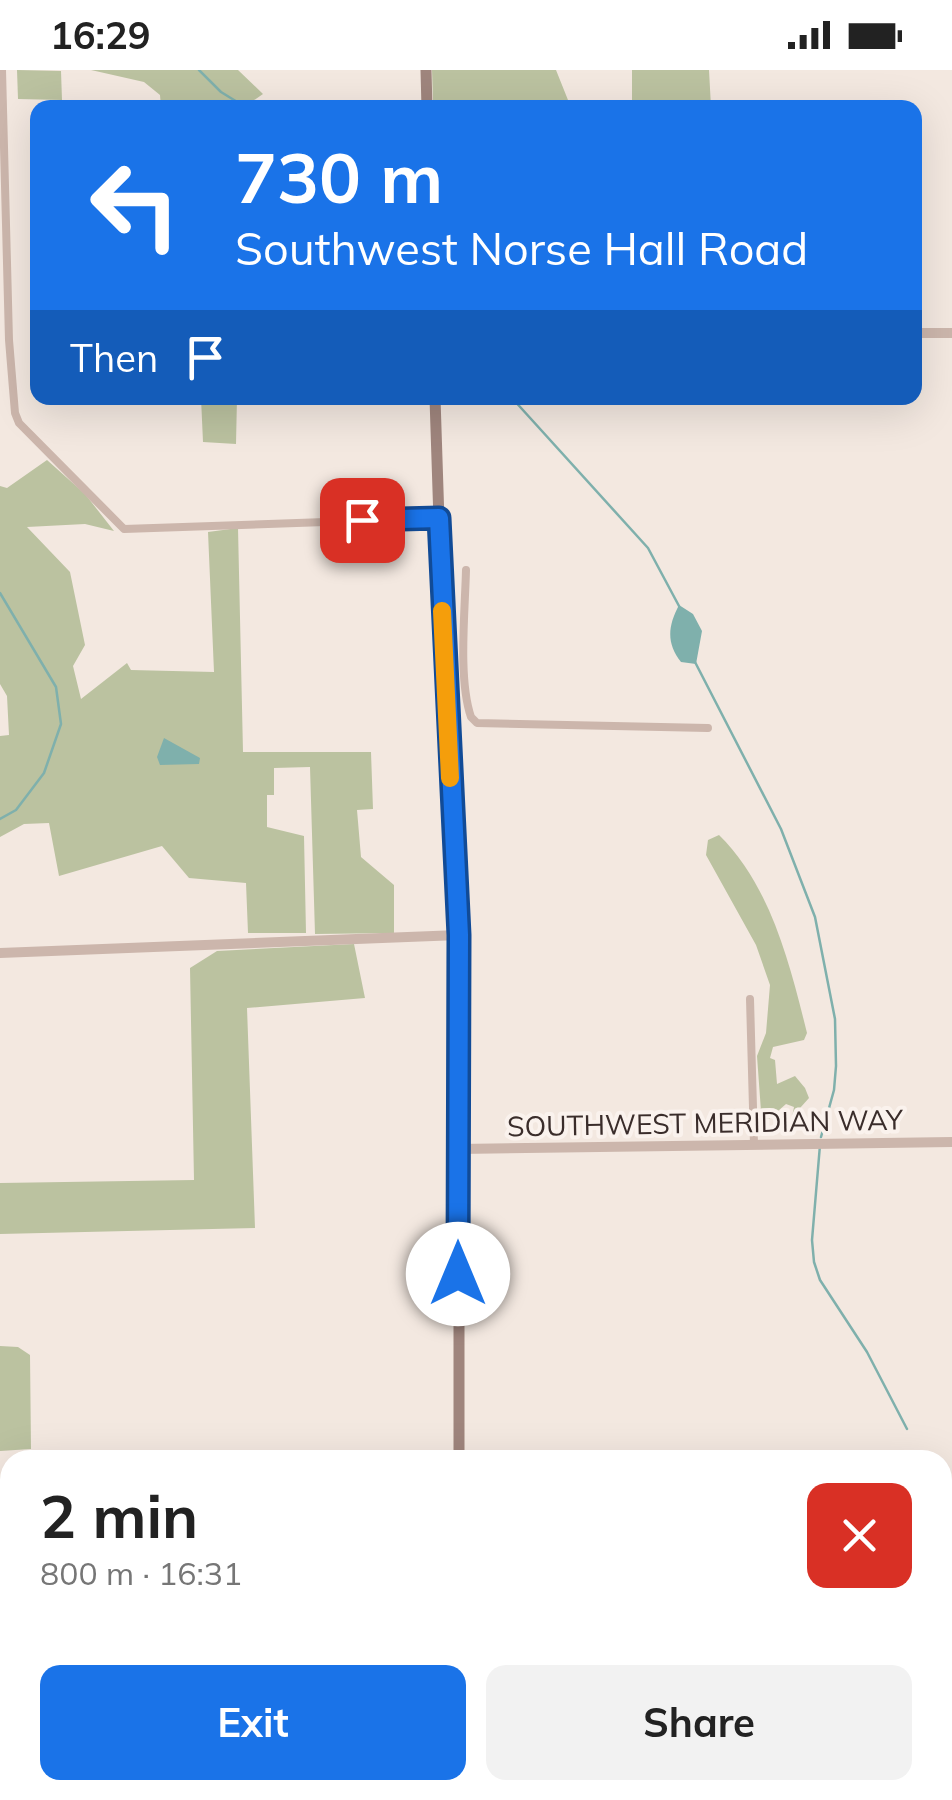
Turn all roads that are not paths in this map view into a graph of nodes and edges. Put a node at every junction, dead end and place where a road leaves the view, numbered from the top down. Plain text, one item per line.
1 (2, 70) edge
2 (426, 70) edge
3 (427, 100) edge
4 (922, 333) edge
5 (952, 333) edge
6 (435, 405) edge
7 (439, 518) junction
8 (466, 570) dead end
9 (443, 643) junction
10 (464, 643) junction
11 (708, 728) dead end
12 (459, 935) junction
13 (0, 953) edge
14 (750, 999) dead end
15 (952, 1142) edge
16 (754, 1144) junction
17 (459, 1149) junction
18 (459, 1450) edge

1 - 7 street
2 - 3 main road
4 - 5 street
6 - 7 main road
7 - 9 main road
8 - 10 street
9 - 10 street
9 - 12 main road
10 - 11 street
12 - 13 street
12 - 17 main road
14 - 16 street
15 - 16 street, SOUTHWEST MERIDIAN WAY
16 - 17 street, SOUTHWEST MERIDIAN WAY
17 - 18 main road

